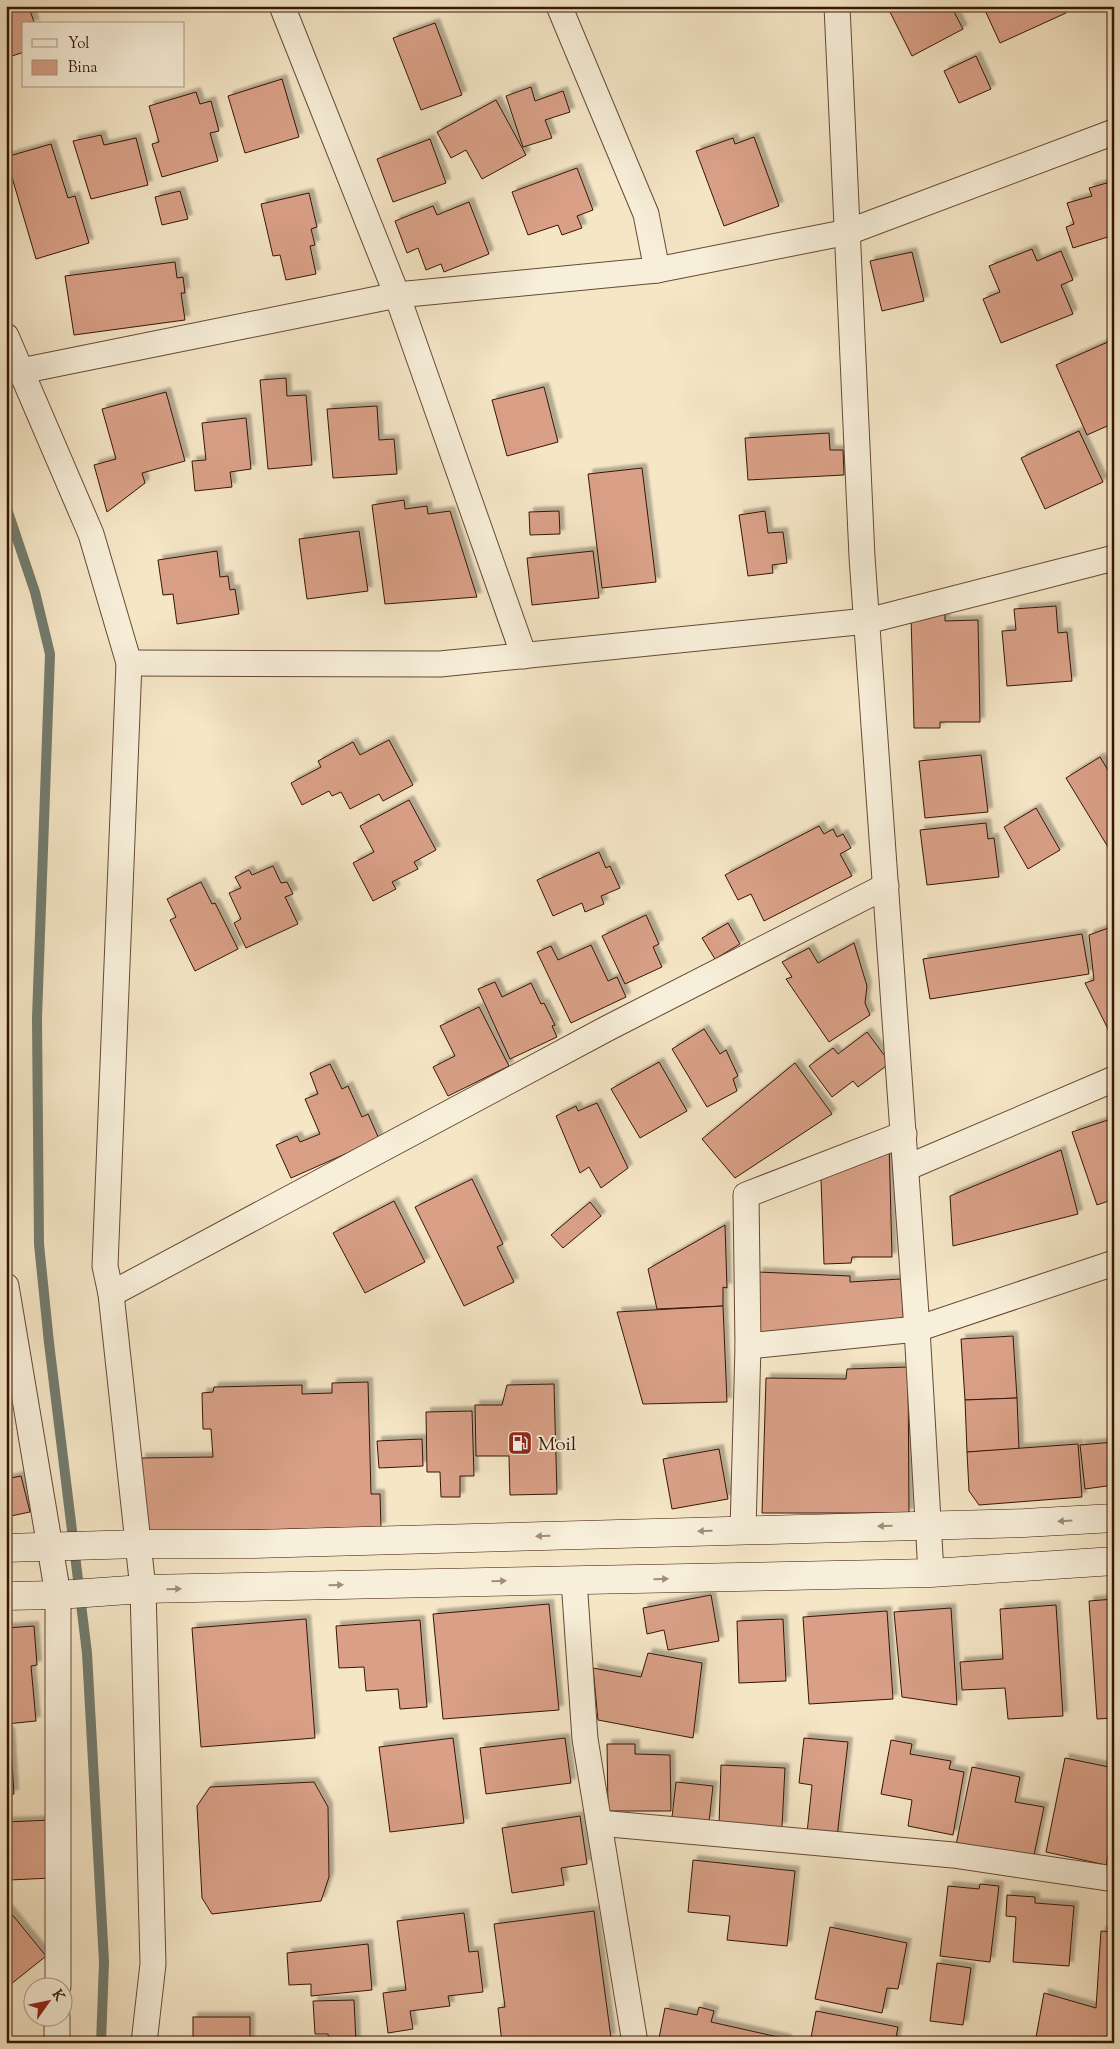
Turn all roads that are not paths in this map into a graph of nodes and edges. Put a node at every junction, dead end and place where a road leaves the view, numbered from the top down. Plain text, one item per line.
1 (559, 6) edge
2 (837, 6) edge
3 (288, 8) edge
4 (1114, 132) edge
5 (848, 232) junction
6 (657, 270) junction
7 (397, 295) junction
8 (6, 336) edge
9 (21, 371) junction
10 (1114, 558) edge
11 (867, 621) junction
12 (524, 656) junction
13 (129, 664) junction
14 (886, 886) junction
15 (1114, 1079) edge
16 (904, 1134) junction
17 (906, 1168) junction
18 (1114, 1263) edge
19 (6, 1286) edge
20 (111, 1294) junction
21 (918, 1329) junction
22 (748, 1346) junction
23 (1114, 1518) edge
24 (928, 1525) junction
25 (743, 1530) junction
26 (138, 1544) junction
27 (6, 1548) edge
28 (56, 1548) junction
29 (1114, 1561) edge
30 (931, 1574) junction
31 (574, 1580) junction
32 (143, 1589) junction
33 (63, 1595) junction
34 (6, 1596) edge
35 (599, 1823) junction
36 (1114, 1879) edge
37 (58, 1976) edge
38 (57, 2026) edge
39 (57, 2043) edge
40 (144, 2043) edge
41 (635, 2043) edge

1 - 6 street
2 - 5 street
3 - 7 street
4 - 5 street
5 - 6 street
5 - 11 street
6 - 7 street
7 - 9 street
7 - 12 street
8 - 9 street
9 - 13 street
10 - 11 street
11 - 12 street
11 - 14 street
12 - 13 street
13 - 20 street
14 - 16 street
14 - 20 street
15 - 17 street
16 - 17 street
16 - 22 street
17 - 21 street
18 - 21 street
19 - 28 street
20 - 26 street
21 - 22 street
21 - 24 street
22 - 25 street
23 -> 24 main road
24 -> 25 main road
24 - 30 street
25 -> 26 main road
26 - 28 main road
26 - 32 street
27 - 28 main road
28 - 33 street
29 - 30 main road
31 -> 30 main road
32 -> 31 main road
31 - 35 street
32 - 33 main road
32 - 40 street
33 - 34 main road
33 - 37 street
35 - 36 street
35 - 41 street
38 - 39 street

